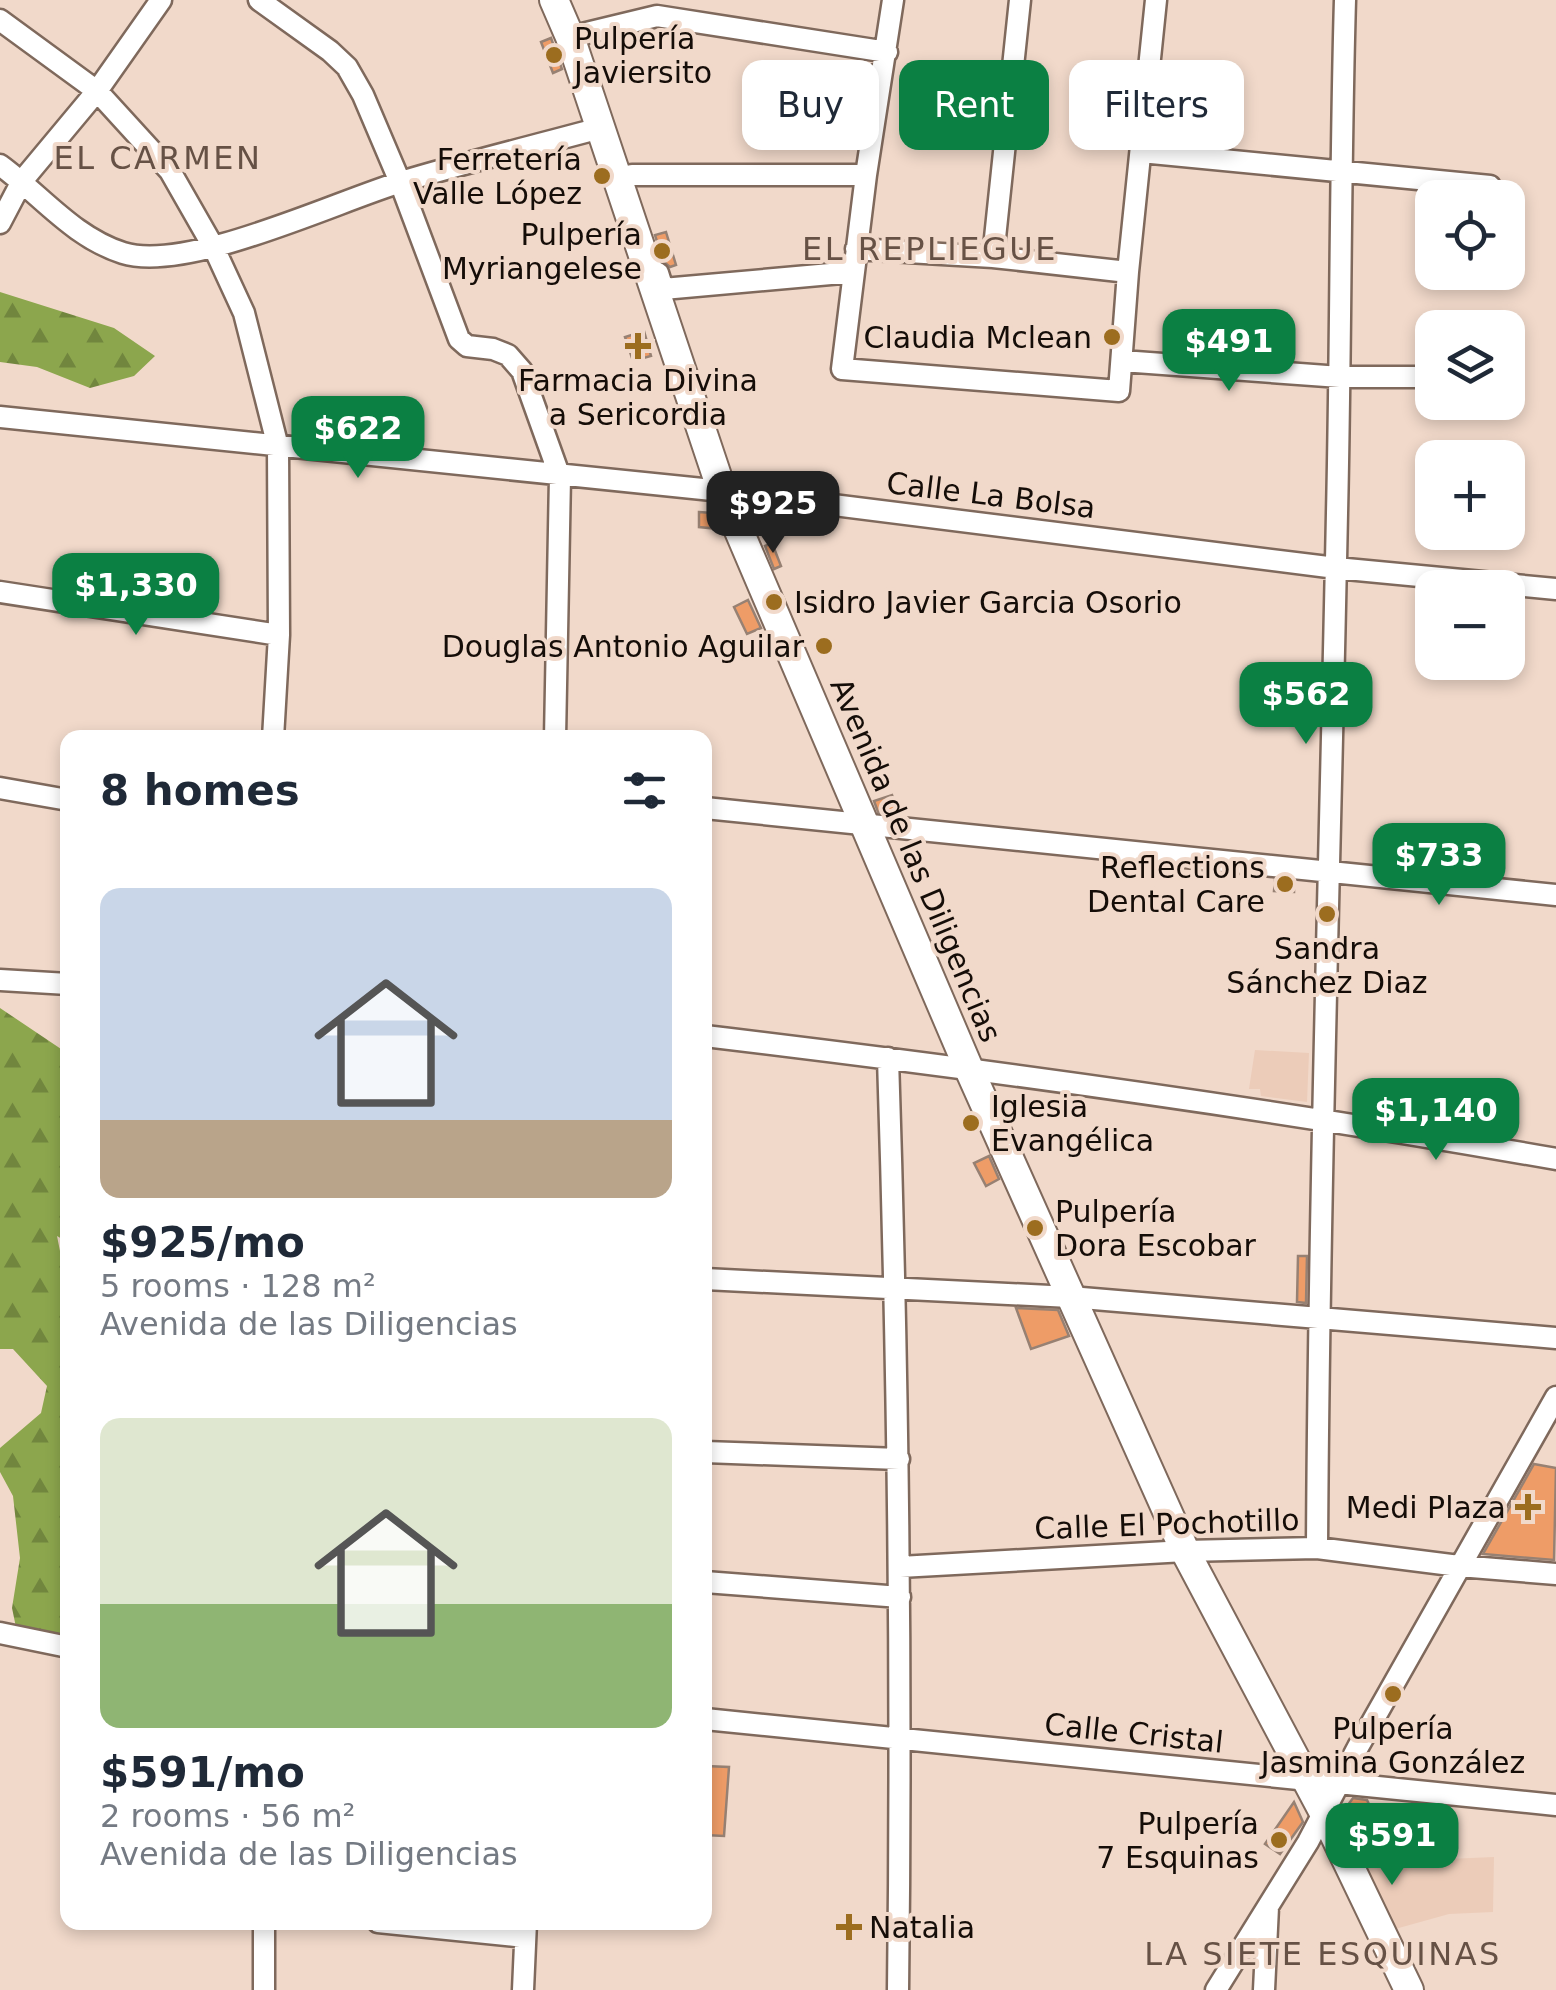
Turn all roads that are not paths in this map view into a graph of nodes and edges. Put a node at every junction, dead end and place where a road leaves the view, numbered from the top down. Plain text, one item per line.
1 (160, 0) edge
2 (258, 0) edge
3 (554, 0) edge
4 (892, 0) edge
5 (1020, 0) edge
6 (1156, 0) edge
7 (1345, 0) edge
8 (0, 20) edge
9 (570, 37) junction
10 (887, 52) junction
11 (595, 79) dead end
12 (97, 90) junction
13 (600, 128) junction
14 (1141, 152) junction
15 (0, 164) edge
16 (1340, 173) junction
17 (866, 175) junction
18 (624, 177) junction
19 (1421, 180) edge
20 (22, 182) junction
21 (400, 182) junction
22 (636, 204) dead end
23 (0, 223) edge
24 (214, 248) junction
25 (856, 248) junction
26 (993, 257) junction
27 (853, 272) junction
28 (1128, 272) junction
29 (1122, 361) junction
30 (1340, 377) junction
31 (1415, 377) edge
32 (0, 417) edge
33 (278, 447) junction
34 (560, 477) junction
35 (722, 491) junction
36 (1336, 568) junction
37 (1556, 589) edge
38 (0, 592) edge
39 (279, 635) junction
40 (273, 730) edge
41 (555, 730) edge
42 (0, 788) edge
43 (60, 799) edge
44 (712, 809) edge
45 (865, 825) junction
46 (1327, 872) junction
47 (1556, 895) edge
48 (0, 980) edge
49 (60, 984) edge
50 (712, 1037) edge
51 (888, 1058) junction
52 (969, 1069) junction
53 (1324, 1118) junction
54 (1556, 1158) edge
55 (712, 1279) edge
56 (896, 1291) junction
57 (1070, 1297) junction
58 (1318, 1316) junction
59 (1556, 1338) edge
60 (1556, 1398) edge
61 (712, 1452) edge
62 (899, 1459) junction
63 (1317, 1548) junction
64 (1184, 1550) junction
65 (1459, 1566) junction
66 (900, 1567) junction
67 (1556, 1574) edge
68 (712, 1583) edge
69 (900, 1596) junction
70 (0, 1633) edge
71 (60, 1645) edge
72 (712, 1720) edge
73 (901, 1738) junction
74 (1306, 1781) junction
75 (1338, 1784) junction
76 (1556, 1806) edge
77 (1323, 1810) junction
78 (1268, 1905) junction
79 (264, 1930) edge
80 (526, 1930) edge
81 (264, 1990) edge
82 (523, 1990) edge
83 (898, 1990) edge
84 (1216, 1990) edge
85 (1264, 1990) edge
86 (1409, 1990) edge

1 - 12 street
2 - 21 street
3 - 9 street, Avenida de las Diligencias
4 - 10 street
5 - 26 street
6 - 14 street
7 - 16 street
8 - 12 street
9 - 10 street
9 - 13 street, Avenida de las Diligencias
10 - 17 street
11 - 18 street
12 - 20 street
12 - 24 street
13 - 18 street, Avenida de las Diligencias
13 - 21 street
14 - 16 street
14 - 28 street
15 - 20 street
16 - 19 street
16 - 30 street
17 - 18 street
17 - 25 street
18 - 35 street, Avenida de las Diligencias
20 - 23 street
20 - 24 street
21 - 24 street
21 - 34 street
22 - 27 street
24 - 33 street
25 - 26 street
25 - 27 street
26 - 28 street
27 - 29 street
28 - 29 street
29 - 30 street
30 - 31 street
30 - 36 street
32 - 33 street, Calle La Bolsa
33 - 34 street, Calle La Bolsa
33 - 39 street
34 - 35 street, Calle La Bolsa
34 - 41 street
35 - 36 street, Calle La Bolsa
35 - 45 street, Avenida de las Diligencias
36 - 37 street, Calle La Bolsa
36 - 46 street
38 - 39 street
39 - 40 street
42 - 43 street
44 - 45 street
45 - 46 street
45 - 52 street, Avenida de las Diligencias
46 - 47 street
46 - 53 street
48 - 49 street
50 - 51 street
51 - 52 street
51 - 56 street
52 - 53 street
52 - 57 street, Avenida de las Diligencias
53 - 54 street
53 - 58 street
55 - 56 street
56 - 57 street
56 - 62 street
57 - 58 street
57 - 64 street, Avenida de las Diligencias
58 - 59 street
58 - 63 street
60 - 65 street
61 - 62 street
62 - 66 street
63 - 64 street, Calle El Pochotillo
63 - 65 street, Calle El Pochotillo
64 - 66 street, Calle El Pochotillo
64 - 74 street, Avenida de las Diligencias
65 - 67 street, Calle El Pochotillo
65 - 75 street
66 - 69 street
68 - 69 street
69 - 73 street
70 - 71 street
72 - 73 street, Calle Cristal
73 - 74 street, Calle Cristal
73 - 83 street
74 - 75 street, Calle Cristal
74 - 77 street, Avenida de las Diligencias
75 - 76 street, Calle Cristal
75 - 77 street
77 - 78 street
77 - 86 street, Avenida de las Diligencias
78 - 84 street
78 - 85 street
79 - 81 street
80 - 82 street

